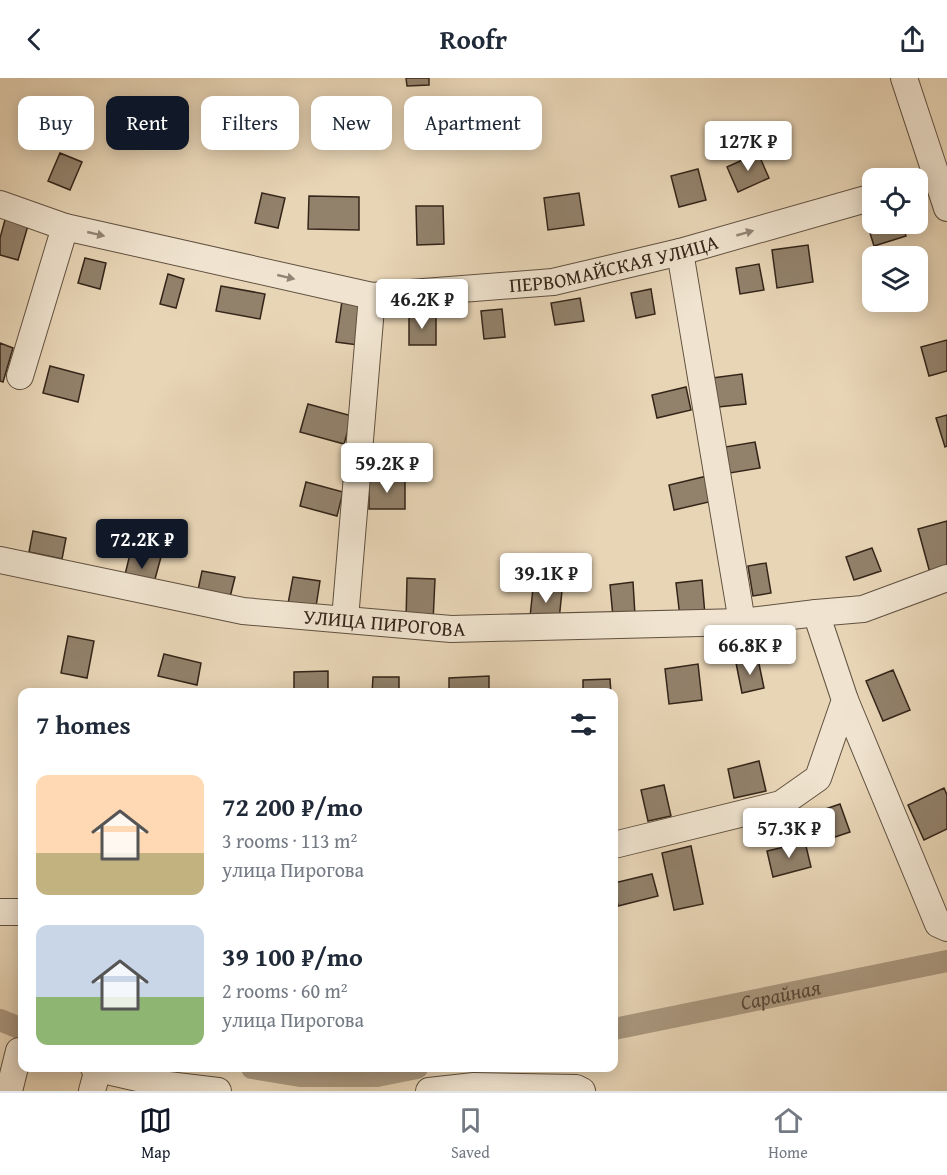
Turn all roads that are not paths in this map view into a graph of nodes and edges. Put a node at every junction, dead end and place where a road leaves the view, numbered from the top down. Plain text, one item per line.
1 (904, 78) edge
2 (934, 179) edge
3 (862, 200) edge
4 (0, 204) edge
5 (947, 208) edge
6 (65, 227) junction
7 (680, 252) junction
8 (372, 296) junction
9 (20, 376) dead end
10 (0, 560) edge
11 (947, 578) edge
12 (816, 613) junction
13 (345, 619) junction
14 (742, 622) junction
15 (845, 700) junction
16 (618, 844) edge
17 (0, 912) edge
18 (18, 912) edge
19 (947, 928) edge
20 (14, 1050) edge
21 (94, 1076) edge
22 (177, 1088) edge
23 (9, 1091) edge
24 (218, 1091) edge
25 (429, 1091) edge
26 (582, 1091) edge

1 - 2 street
2 - 5 street
7 -> 3 street, ПЕРВОМАЙСКАЯ УЛИЦА
4 - 6 street, ПЕРВОМАЙСКАЯ УЛИЦА
6 -> 8 street, ПЕРВОМАЙСКАЯ УЛИЦА
6 - 9 street
7 - 8 street, ПЕРВОМАЙСКАЯ УЛИЦА
7 - 14 street
8 - 13 street
10 - 13 street, УЛИЦА ПИРОГОВА
11 - 12 street, УЛИЦА ПИРОГОВА
12 - 14 street, УЛИЦА ПИРОГОВА
12 - 15 street
13 - 14 street, УЛИЦА ПИРОГОВА
15 - 16 street
15 - 19 street
17 - 18 street
20 - 23 street
21 - 22 street
22 - 24 street
25 - 26 street

